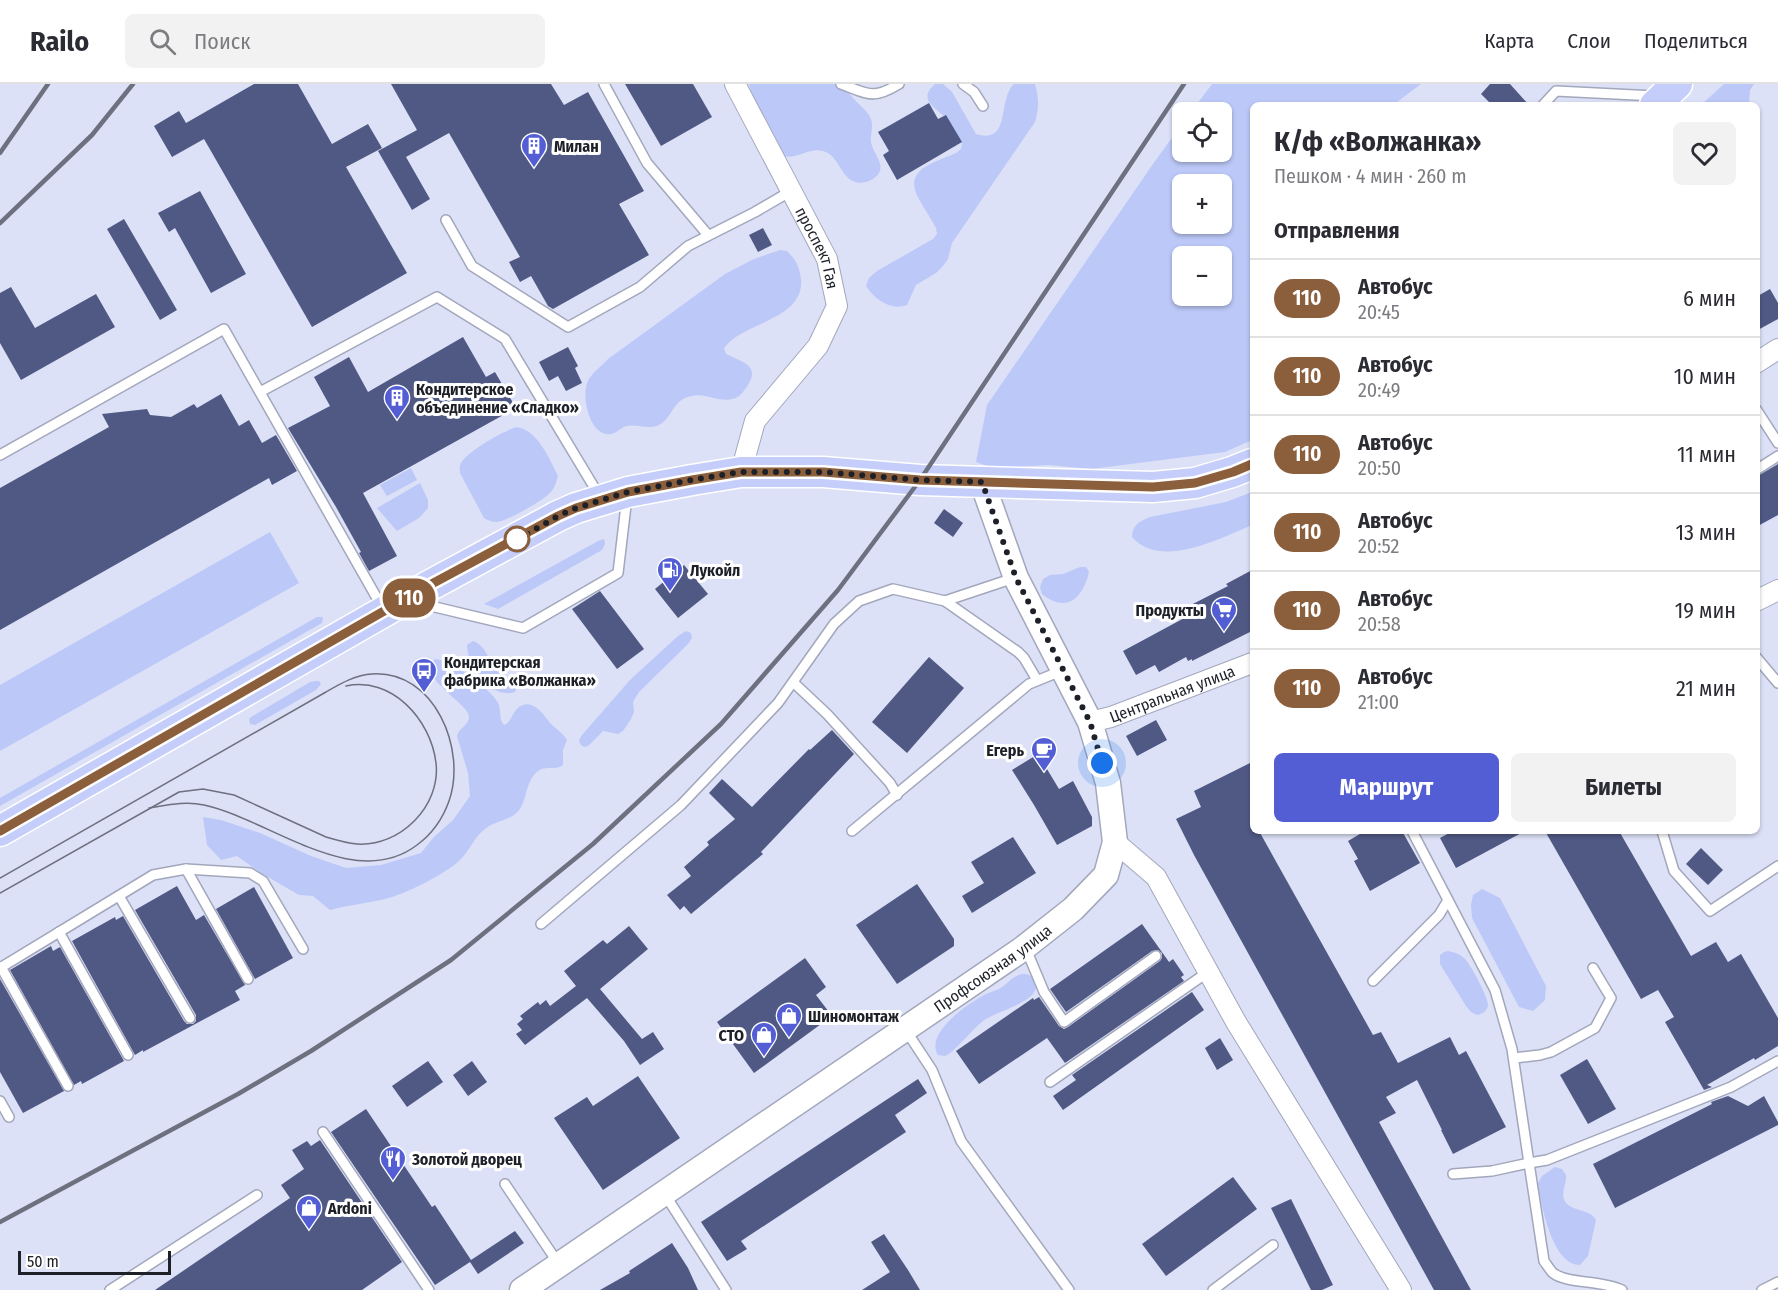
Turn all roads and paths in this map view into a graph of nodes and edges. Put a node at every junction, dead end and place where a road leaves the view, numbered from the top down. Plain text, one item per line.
1 (604, 84) edge
2 (735, 84) edge
3 (841, 84) edge
4 (899, 84) edge
5 (963, 84) edge
6 (1665, 95) edge
7 (1546, 102) edge
8 (983, 106) dead end
9 (791, 191) junction
10 (446, 220) dead end
11 (708, 236) junction
12 (1778, 349) edge
13 (1760, 360) edge
14 (260, 392) junction
15 (1760, 415) edge
16 (1778, 443) edge
17 (0, 455) edge
18 (1778, 456) edge
19 (1250, 465) edge
20 (1760, 467) edge
21 (741, 472) junction
22 (982, 482) junction
23 (615, 496) junction
24 (1016, 578) junction
25 (1778, 590) edge
26 (1760, 599) edge
27 (406, 600) junction
28 (945, 601) junction
29 (1760, 662) edge
30 (1250, 665) edge
31 (1064, 670) junction
32 (1037, 680) junction
33 (794, 683) junction
34 (1778, 683) edge
35 (1090, 722) junction
36 (897, 795) junction
37 (0, 831) edge
38 (852, 831) dead end
39 (1414, 834) edge
40 (1663, 834) edge
41 (1115, 842) junction
42 (1778, 866) edge
43 (186, 869) junction
44 (119, 896) junction
45 (1448, 900) junction
46 (541, 924) dead end
47 (59, 932) junction
48 (1025, 947) junction
49 (303, 949) dead end
50 (1156, 956) dead end
51 (0, 967) edge
52 (1593, 968) dead end
53 (1208, 972) junction
54 (248, 979) dead end
55 (1373, 981) dead end
56 (190, 1018) dead end
57 (905, 1029) junction
58 (128, 1055) dead end
59 (1514, 1059) junction
60 (1778, 1061) edge
61 (1050, 1082) dead end
62 (68, 1086) dead end
63 (0, 1101) edge
64 (9, 1117) dead end
65 (323, 1132) dead end
66 (1529, 1163) junction
67 (1453, 1174) dead end
68 (505, 1184) dead end
69 (664, 1193) junction
70 (257, 1195) dead end
71 (1273, 1245) dead end
72 (559, 1265) junction
73 (1778, 1282) edge
74 (110, 1290) edge
75 (429, 1290) edge
76 (522, 1290) edge
77 (726, 1290) edge
78 (1069, 1290) edge
79 (1214, 1290) edge
80 (1401, 1290) edge
81 (1622, 1290) edge
82 (1762, 1290) edge

1 - 11 lane
2 - 9 street, проспект Гая
3 - 4 lane
5 - 8 lane
6 - 7 lane
9 - 11 lane
9 - 21 street, проспект Гая
10 - 11 lane
12 - 13 street
14 - 17 lane
14 - 23 lane
14 - 27 lane
15 - 16 lane
18 - 20 lane
19 - 22 main road
21 - 22 main road
21 - 23 main road
22 - 24 street, Профсоюзная улица
23 - 27 main road
23 - 27 lane
24 - 28 lane
24 - 31 street, Профсоюзная улица
25 - 26 street
27 - 37 main road
28 - 32 lane
28 - 33 lane
29 - 34 lane
30 - 35 street, Центральная улица
31 - 32 lane
31 - 35 street, Профсоюзная улица
32 - 36 lane
33 - 36 lane
33 - 46 lane
35 - 41 street, Профсоюзная улица
36 - 38 lane
39 - 45 lane
40 - 42 lane
41 - 48 street, Профсоюзная улица
41 - 53 street
43 - 44 lane
43 - 49 lane
43 - 54 lane
44 - 47 lane
44 - 56 lane
45 - 55 lane
45 - 59 lane
47 - 51 lane
47 - 58 lane
48 - 50 lane
48 - 57 street, Профсоюзная улица
51 - 62 lane
52 - 59 lane
53 - 61 lane
53 - 80 street
57 - 69 street, Профсоюзная улица
57 - 78 lane
59 - 66 lane
60 - 66 lane
63 - 64 lane
65 - 75 lane
66 - 67 lane
66 - 81 lane
68 - 72 lane
69 - 72 street, Профсоюзная улица
69 - 77 lane
70 - 74 lane
71 - 79 lane
72 - 76 street, Профсоюзная улица
73 - 82 lane

